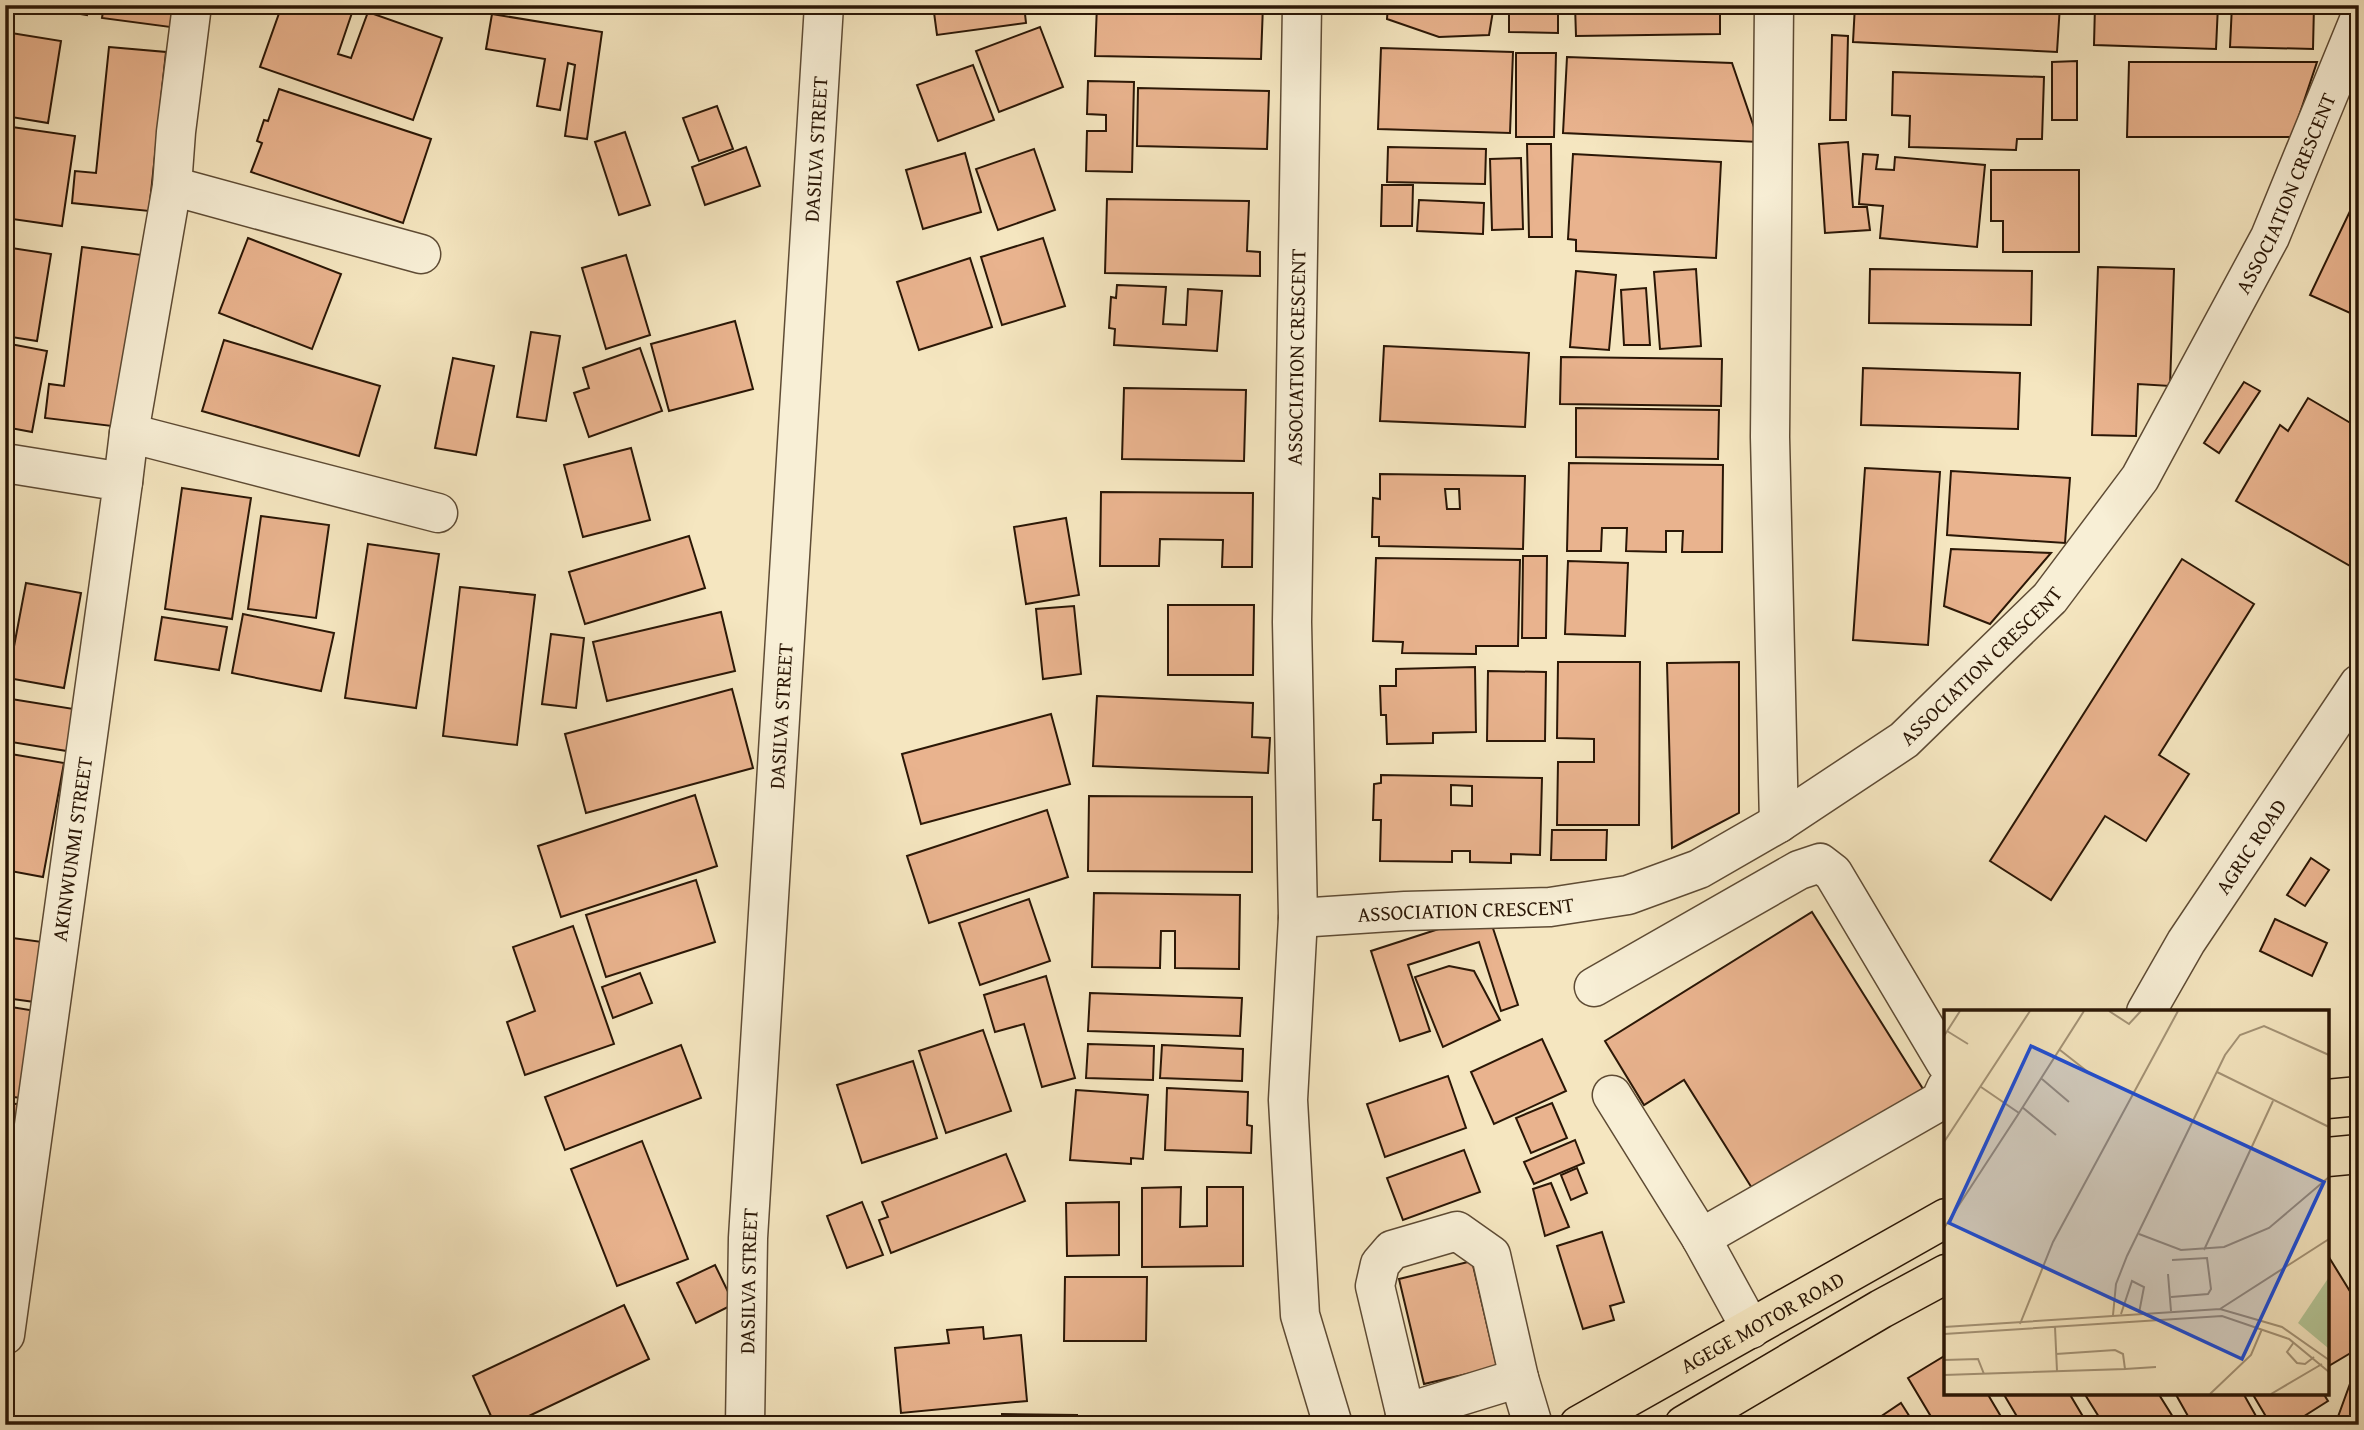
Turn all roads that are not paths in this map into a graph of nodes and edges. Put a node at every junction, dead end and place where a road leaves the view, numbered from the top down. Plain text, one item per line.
1 (192, 5) edge
2 (824, 5) edge
3 (1302, 5) edge
4 (1774, 5) edge
5 (2359, 20) edge
6 (172, 186) junction
7 (421, 254) dead end
8 (129, 433) junction
9 (5, 463) edge
10 (123, 482) junction
11 (438, 513) dead end
12 (2359, 684) edge
13 (1779, 823) junction
14 (1298, 918) junction
15 (1594, 987) dead end
16 (2147, 1010) edge
17 (1944, 1060) edge
18 (1944, 1092) edge
19 (1612, 1095) dead end
20 (2359, 1096) edge
21 (2329, 1099) edge
22 (2359, 1154) edge
23 (2329, 1157) edge
24 (1944, 1219) edge
25 (1701, 1238) junction
26 (1944, 1275) edge
27 (1751, 1329) junction
28 (5, 1335) edge
29 (1518, 1378) junction
30 (1407, 1419) edge
31 (745, 1425) edge
32 (1333, 1425) edge
33 (1533, 1425) edge
34 (1579, 1425) edge
35 (1684, 1425) edge

1 - 6 street, AKINWUNMI STREET
2 - 31 street, DASILVA STREET
3 - 14 street, ASSOCIATION CRESCENT
4 - 13 street
5 - 13 street, ASSOCIATION CRESCENT
6 - 7 street
6 - 8 street, AKINWUNMI STREET
8 - 10 street, AKINWUNMI STREET
8 - 11 street
9 - 10 street
10 - 28 street, AKINWUNMI STREET
12 - 16 street, AGRIC ROAD
13 - 14 street, ASSOCIATION CRESCENT
14 - 32 street, ASSOCIATION CRESCENT
15 - 17 street
18 - 25 street
19 - 25 street
20 - 21 main road
22 - 23 main road
24 - 27 main road, AGEGE MOTOR ROAD
25 - 27 street
26 - 35 main road
27 - 34 main road, AGEGE MOTOR ROAD
29 - 30 street
29 - 30 street
29 - 33 street

